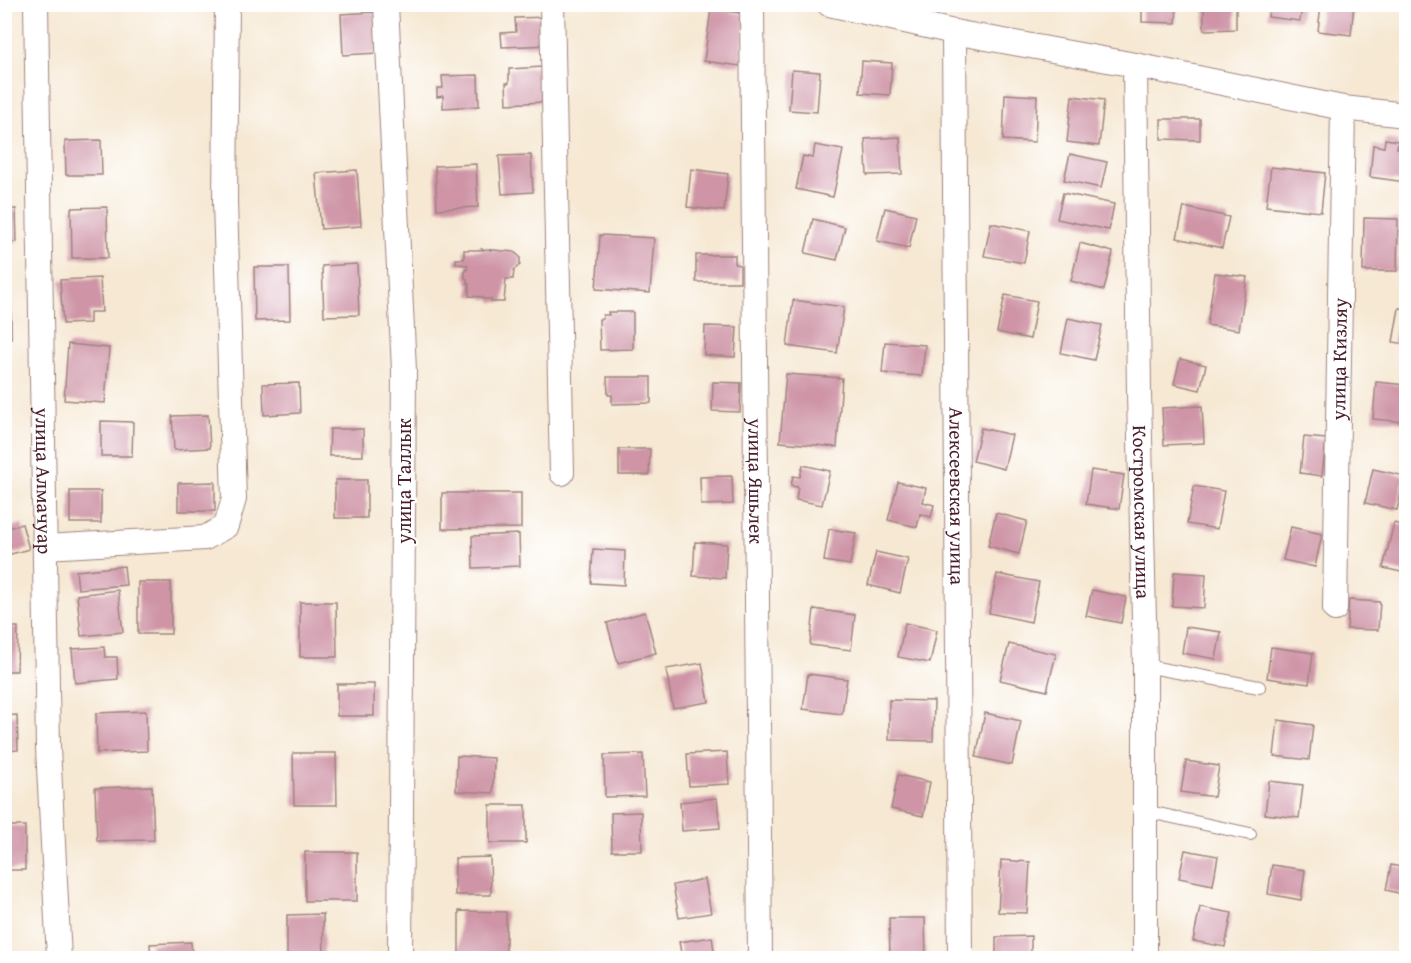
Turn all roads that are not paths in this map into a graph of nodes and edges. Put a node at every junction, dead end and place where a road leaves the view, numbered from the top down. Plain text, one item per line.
1 (36, 4) edge
2 (227, 4) edge
3 (386, 4) edge
4 (552, 4) edge
5 (752, 4) edge
6 (829, 4) edge
7 (954, 32) junction
8 (1135, 65) junction
9 (1343, 108) junction
10 (1407, 115) edge
11 (562, 473) dead end
12 (45, 547) junction
13 (1335, 609) dead end
14 (1145, 666) junction
15 (1259, 687) dead end
16 (1145, 811) junction
17 (1250, 834) dead end
18 (59, 958) edge
19 (400, 958) edge
20 (760, 958) edge
21 (960, 958) edge
22 (1145, 958) edge

1 - 12 street, улица Алмачуар
2 - 12 street
3 - 19 street, улица Таллык
4 - 11 street
5 - 20 street, улица Яшьлек
6 - 7 street
7 - 8 street
7 - 21 street, Алексеевская улица
8 - 9 street
8 - 14 street, Костромская улица
9 - 10 street
9 - 13 street, улица Кизляу
12 - 18 street, улица Алмачуар
14 - 15 lane
14 - 16 street, Костромская улица
16 - 17 lane
16 - 22 street, Костромская улица

